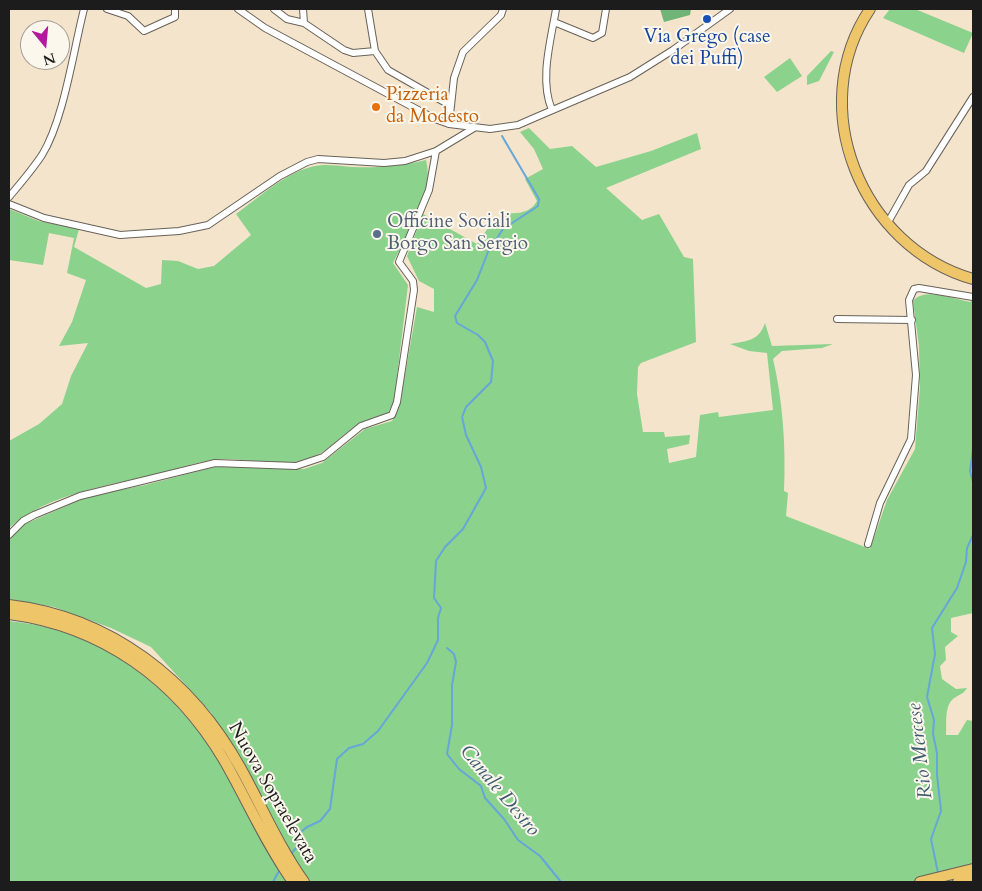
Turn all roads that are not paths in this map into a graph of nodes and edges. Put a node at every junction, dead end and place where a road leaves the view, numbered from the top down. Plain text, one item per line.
1 (84, 9) edge
2 (107, 9) edge
3 (175, 9) edge
4 (238, 9) edge
5 (274, 9) edge
6 (303, 9) edge
7 (368, 9) edge
8 (503, 9) edge
9 (556, 9) edge
10 (606, 9) edge
11 (730, 9) edge
12 (870, 9) edge
13 (554, 22) junction
14 (304, 23) junction
15 (375, 51) junction
16 (973, 97) edge
17 (450, 106) junction
18 (552, 110) junction
19 (449, 124) junction
20 (474, 128) junction
21 (436, 151) junction
22 (9, 198) edge
23 (9, 204) edge
24 (887, 224) junction
25 (973, 280) edge
26 (973, 297) edge
27 (837, 319) dead end
28 (912, 320) junction
29 (9, 534) edge
30 (868, 544) dead end
31 (9, 605) edge
32 (9, 614) edge
33 (203, 721) junction
34 (973, 870) edge
35 (973, 879) edge
36 (293, 882) edge
37 (304, 882) edge
38 (920, 882) edge
39 (958, 882) edge

1 - 22 street
2 - 3 street
4 - 19 street
5 - 14 street
6 - 14 street
7 - 15 street
8 - 17 street
9 - 13 street
10 - 13 street
11 - 18 street
12 - 24 main road
13 - 18 street
14 - 15 street
15 - 17 street
16 - 24 street
17 - 19 street
18 - 20 street
19 - 20 street
20 - 21 street
21 - 23 street
21 - 29 street
24 - 25 main road
26 - 28 street
27 - 28 street
28 - 30 street
31 - 33 main road, Nuova Sopraelevata
32 - 33 main road, Nuova Sopraelevata
33 - 36 main road, Nuova Sopraelevata
33 - 37 main road, Nuova Sopraelevata
34 - 38 main road
35 - 39 main road

